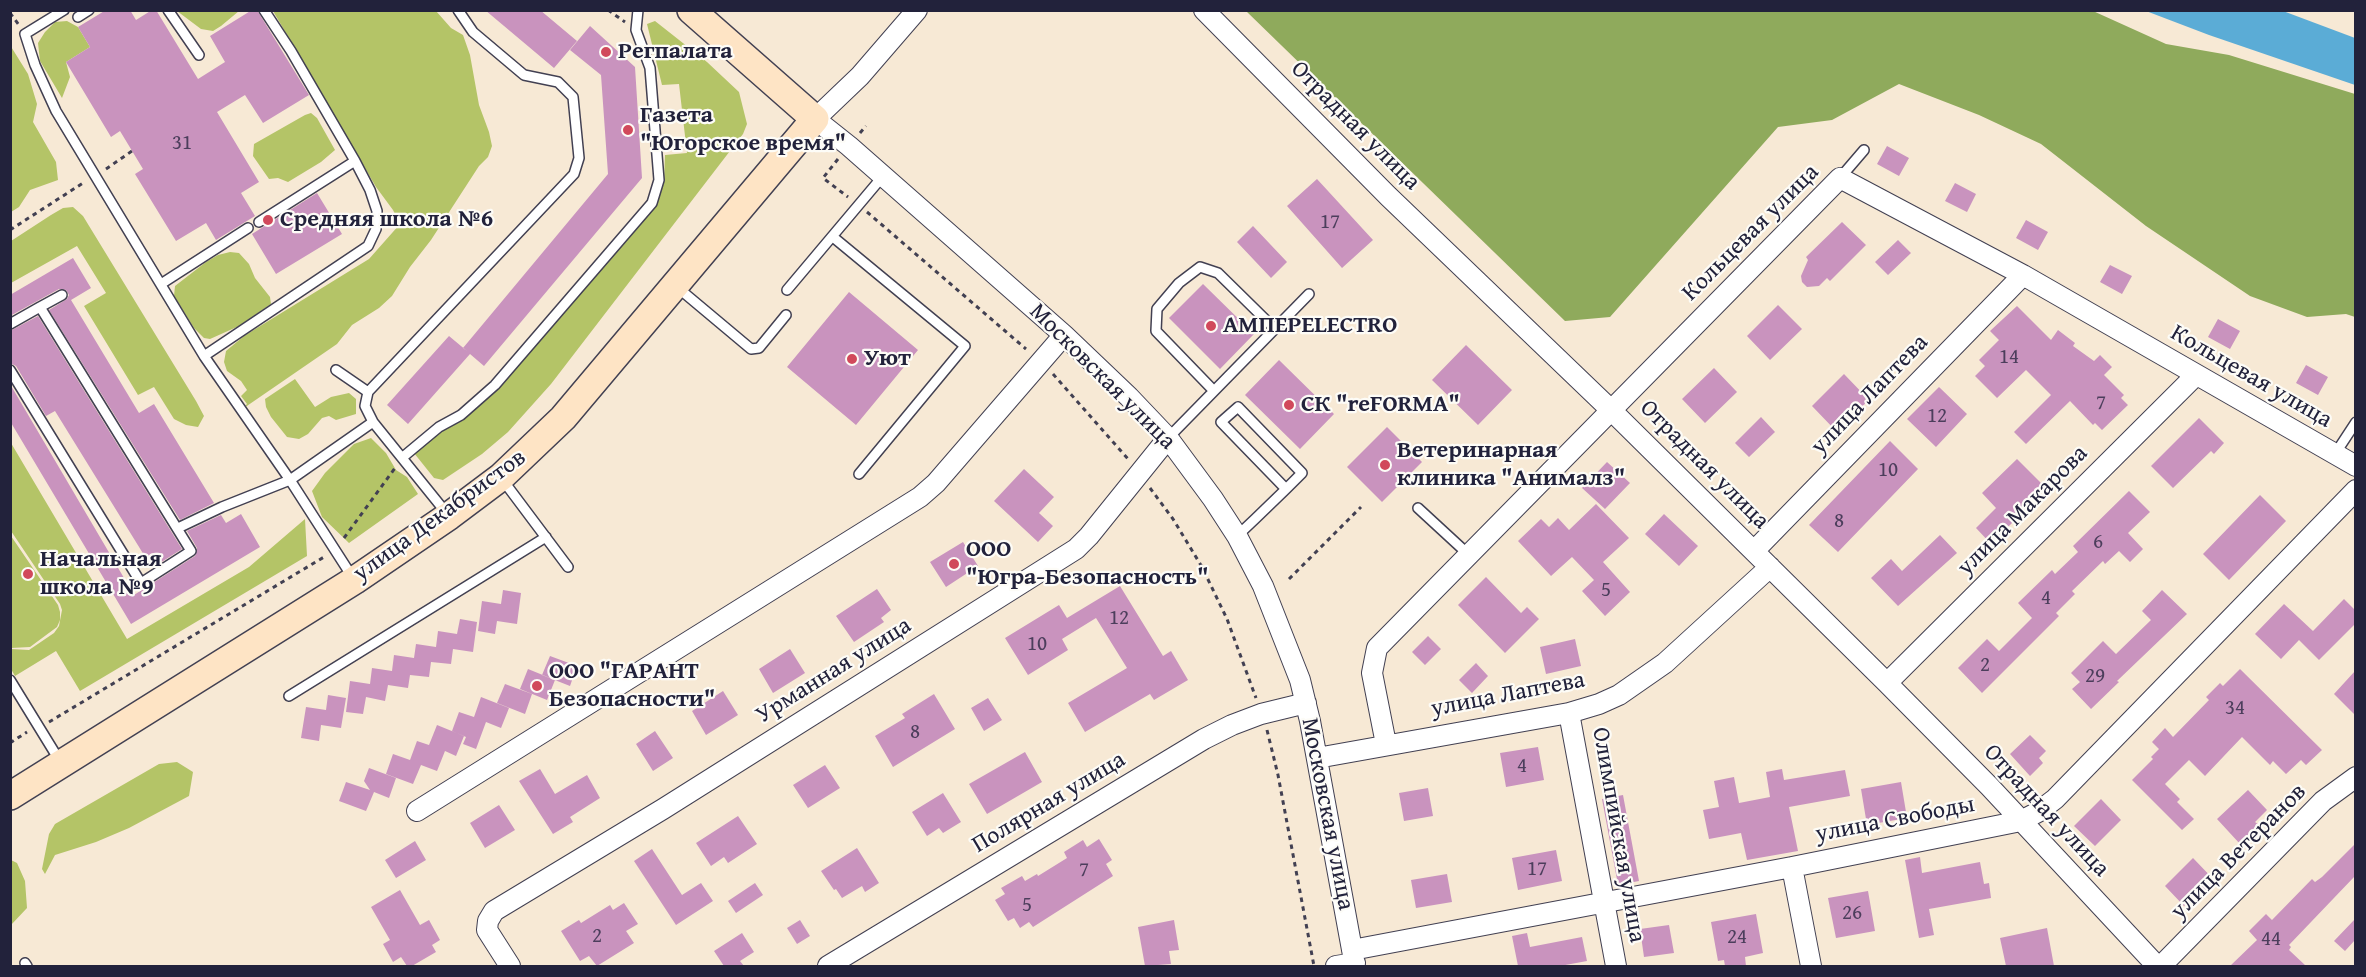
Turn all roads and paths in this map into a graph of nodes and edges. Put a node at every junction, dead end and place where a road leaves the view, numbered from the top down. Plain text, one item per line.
1 (64, 10) edge
2 (89, 10) edge
3 (168, 10) edge
4 (264, 10) edge
5 (459, 10) edge
6 (638, 10) edge
7 (691, 10) edge
8 (917, 10) edge
9 (1204, 10) edge
10 (78, 17) dead end
11 (200, 55) dead end
12 (815, 119) junction
13 (1864, 150) dead end
14 (355, 161) junction
15 (883, 176) junction
16 (1840, 178) junction
17 (33, 215) dead end
18 (259, 222) dead end
19 (248, 228) dead end
20 (10, 230) edge
21 (834, 237) junction
22 (2023, 275) junction
23 (161, 284) junction
24 (675, 285) junction
25 (788, 290) dead end
26 (1309, 294) dead end
27 (62, 295) dead end
28 (40, 307) junction
29 (786, 315) dead end
30 (10, 324) edge
31 (1275, 329) junction
32 (1064, 335) junction
33 (204, 356) junction
34 (10, 370) edge
35 (336, 370) dead end
36 (2196, 375) junction
37 (1214, 391) junction
38 (368, 392) junction
39 (1612, 411) junction
40 (373, 422) junction
41 (2355, 422) edge
42 (1168, 438) junction
43 (2335, 454) junction
44 (403, 457) junction
45 (2355, 466) edge
46 (860, 474) dead end
47 (501, 477) junction
48 (290, 480) junction
49 (1286, 489) junction
50 (2355, 490) edge
51 (1361, 507) dead end
52 (1418, 508) dead end
53 (449, 516) junction
54 (178, 528) junction
55 (1237, 536) junction
56 (546, 537) junction
57 (335, 549) junction
58 (1754, 551) junction
59 (1469, 555) junction
60 (568, 567) dead end
61 (1770, 567) junction
62 (1289, 579) dead end
63 (355, 580) junction
64 (10, 680) edge
65 (1887, 683) junction
66 (289, 696) dead end
67 (1306, 703) junction
68 (1569, 713) junction
69 (40, 728) junction
70 (10, 742) edge
71 (1386, 744) junction
72 (1317, 758) junction
73 (62, 764) junction
74 (2355, 777) edge
75 (10, 796) edge
76 (417, 811) dead end
77 (2020, 820) junction
78 (1792, 867) junction
79 (1603, 903) junction
80 (1349, 962) edge
81 (510, 966) edge
82 (828, 966) edge
83 (1616, 966) edge
84 (1811, 966) edge
85 (2159, 966) edge

1 - 23 lane
2 - 10 lane
3 - 11 lane
4 - 14 lane
5 - 38 lane
6 - 44 lane
7 - 12 main road, Московская улица
8 - 12 street
9 - 39 street, Отрадная улица
12 - 15 street, Московская улица
12 - 24 main road, улица Декабристов
13 - 16 lane
14 - 18 lane
14 - 33 lane
15 - 21 lane
15 - 32 street, Московская улица
16 - 22 street, Кольцевая улица
16 - 39 street, Кольцевая улица
17 - 20 path
19 - 23 lane
21 - 25 lane
21 - 46 lane
22 - 36 street, Кольцевая улица
22 - 58 street, улица Лаптева
23 - 33 lane
24 - 29 lane
24 - 47 main road, улица Декабристов
26 - 31 lane
27 - 28 lane
28 - 30 lane
28 - 54 lane
31 - 37 lane
31 - 37 lane
32 - 42 street, Московская улица
32 - 76 street
33 - 48 lane
34 - 54 lane
35 - 38 lane
36 - 43 street, Кольцевая улица
36 - 65 street, улица Макарова
37 - 42 lane
38 - 40 lane
39 - 58 street, Отрадная улица
39 - 59 street, Кольцевая улица
40 - 44 lane
40 - 48 lane
41 - 43 lane
42 - 55 street, Московская улица
42 - 81 street, Урманная улица
43 - 45 street, Кольцевая улица
44 - 53 lane
44 - 57 path
47 - 53 main road, улица Декабристов
47 - 56 lane
48 - 54 lane
48 - 57 lane
49 - 49 lane
49 - 55 lane
50 - 77 street, улица Свободы
51 - 62 path
52 - 59 lane
53 - 63 main road, улица Декабристов
55 - 67 street, Московская улица
56 - 60 lane
56 - 66 lane
57 - 63 lane
57 - 69 path
58 - 61 street, Отрадная улица
59 - 71 street, Кольцевая улица
61 - 65 street, Отрадная улица
61 - 68 street, улица Лаптева
63 - 73 main road, улица Декабристов
64 - 69 lane
65 - 77 street, Отрадная улица
67 - 72 street, Московская улица
67 - 82 street, Полярная улица
68 - 71 street, улица Лаптева
68 - 79 street, Олимпийская улица
69 - 70 path
69 - 73 lane
71 - 72 street, улица Лаптева
72 - 80 street, Московская улица
73 - 75 main road, улица Декабристов
74 - 85 street, улица Ветеранов
77 - 78 street, улица Свободы
77 - 85 street, Отрадная улица
78 - 79 street, улица Свободы
78 - 84 street
79 - 80 street, улица Свободы
79 - 83 street, Олимпийская улица

